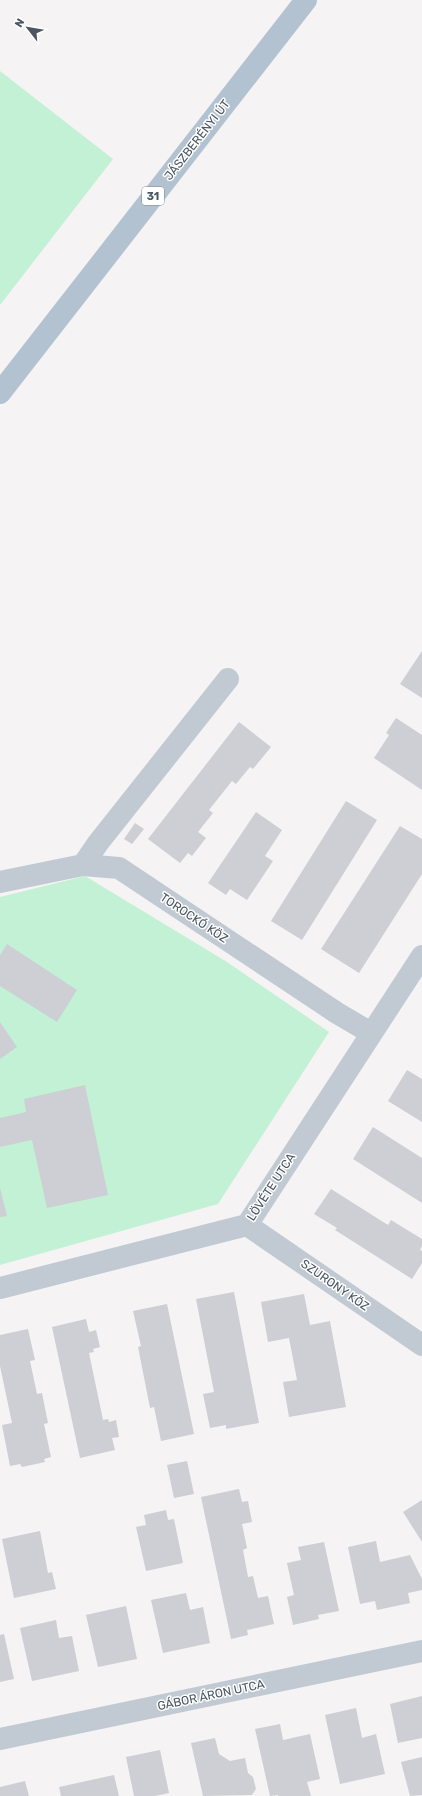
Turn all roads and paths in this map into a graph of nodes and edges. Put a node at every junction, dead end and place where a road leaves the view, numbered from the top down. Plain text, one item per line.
1 (306, 0) edge
2 (0, 393) edge
3 (228, 679) dead end
4 (83, 865) junction
5 (0, 882) edge
6 (422, 956) edge
7 (371, 1033) junction
8 (247, 1225) junction
9 (0, 1288) edge
10 (422, 1345) edge
11 (422, 1651) edge
12 (0, 1739) edge

1 - 2 main road, JÁSZBERÉNYI ÚT / 31
3 - 4 street
4 - 5 street, TOROCKÓ KÖZ
4 - 7 street, TOROCKÓ KÖZ
6 - 7 street, LÖVÉTE UTCA
7 - 8 street, LÖVÉTE UTCA
8 - 9 street, LÖVÉTE UTCA
8 - 10 street, SZURONY KÖZ
11 - 12 street, GÁBOR ÁRON UTCA

